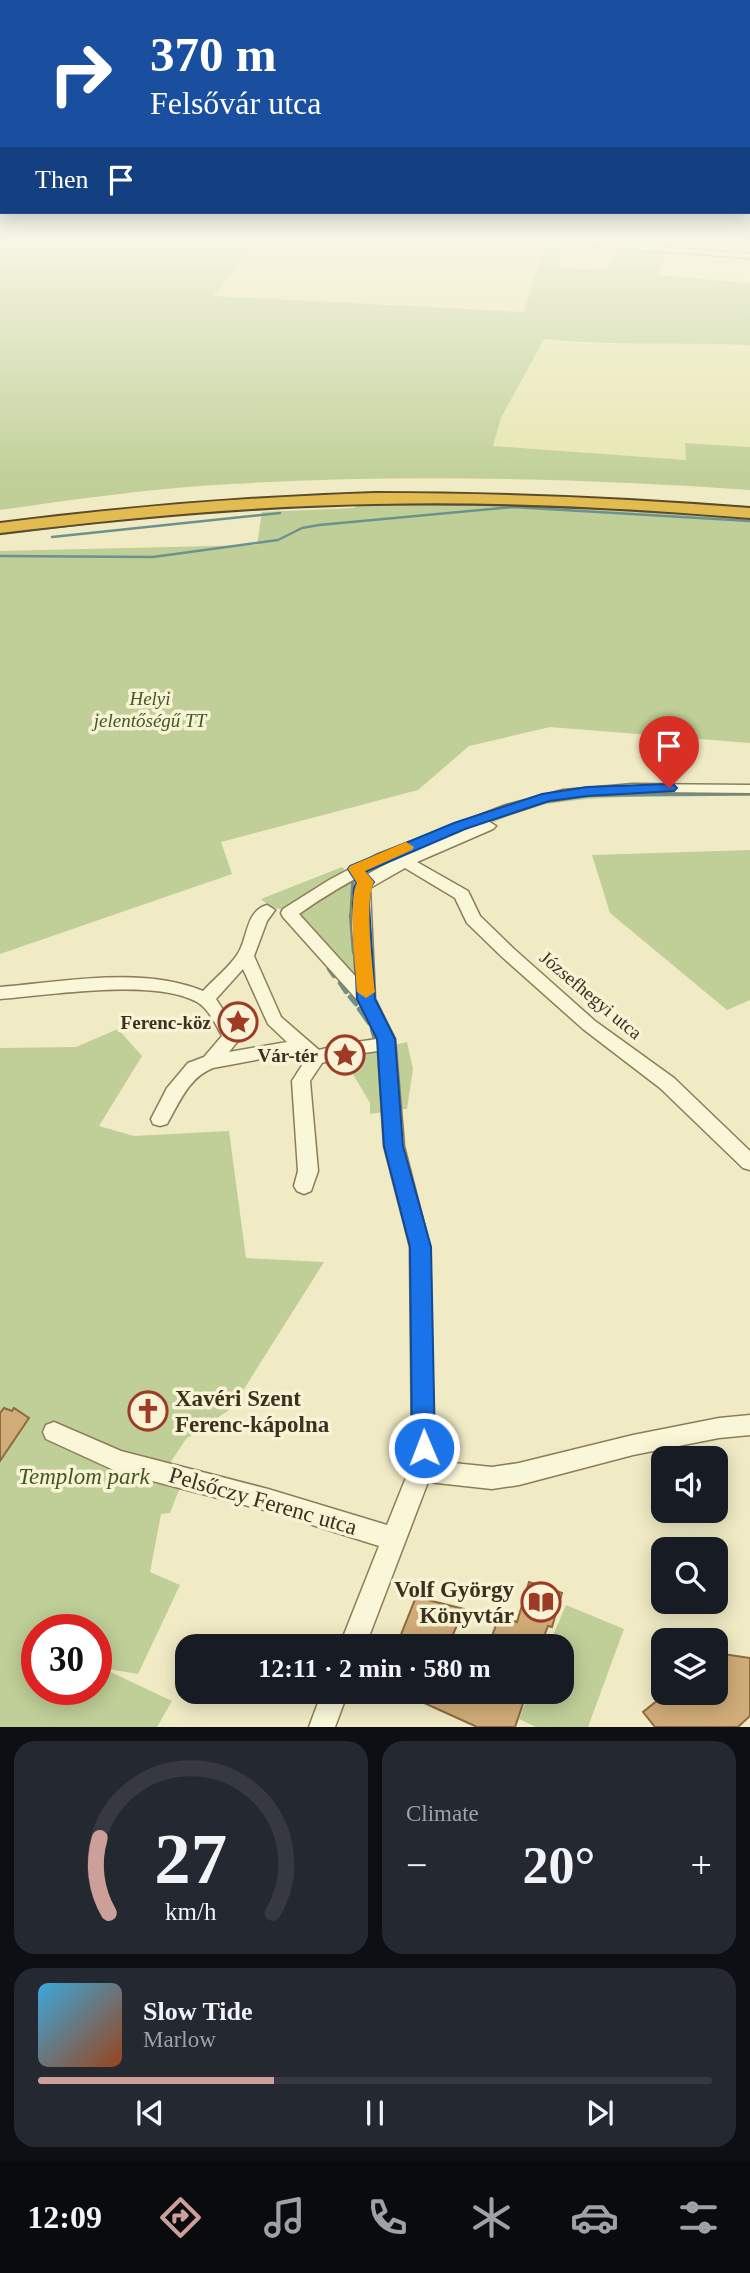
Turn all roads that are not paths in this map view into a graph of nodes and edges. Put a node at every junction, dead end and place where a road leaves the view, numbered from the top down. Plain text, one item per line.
1 (750, 502) edge
2 (750, 513) edge
3 (0, 519) edge
4 (0, 528) edge
5 (750, 789) edge
6 (750, 798) edge
7 (406, 862) junction
8 (357, 875) junction
9 (289, 913) junction
10 (246, 956) junction
11 (0, 993) edge
12 (205, 999) junction
13 (366, 999) junction
14 (386, 1044) junction
15 (310, 1052) junction
16 (210, 1062) junction
17 (160, 1119) dead end
18 (750, 1163) edge
19 (304, 1186) dead end
20 (750, 1425) edge
21 (54, 1432) dead end
22 (433, 1471) junction
23 (394, 1539) junction
24 (357, 1634) edge
25 (331, 1704) edge
26 (322, 1727) edge

1 - 3 highway
2 - 4 highway
5 - 8 street
6 - 7 street
7 - 8 street
7 - 18 street, Józsefhegyi utca
8 - 9 street
8 - 13 street
9 - 10 street
9 - 13 street
10 - 12 street
10 - 15 street
11 - 12 street
12 - 16 street
13 - 14 street
14 - 15 street
14 - 22 street
15 - 16 street
15 - 19 street
16 - 17 street
20 - 22 street
21 - 23 street, Pelsőczy Ferenc utca
22 - 23 street
23 - 24 street
25 - 26 street

